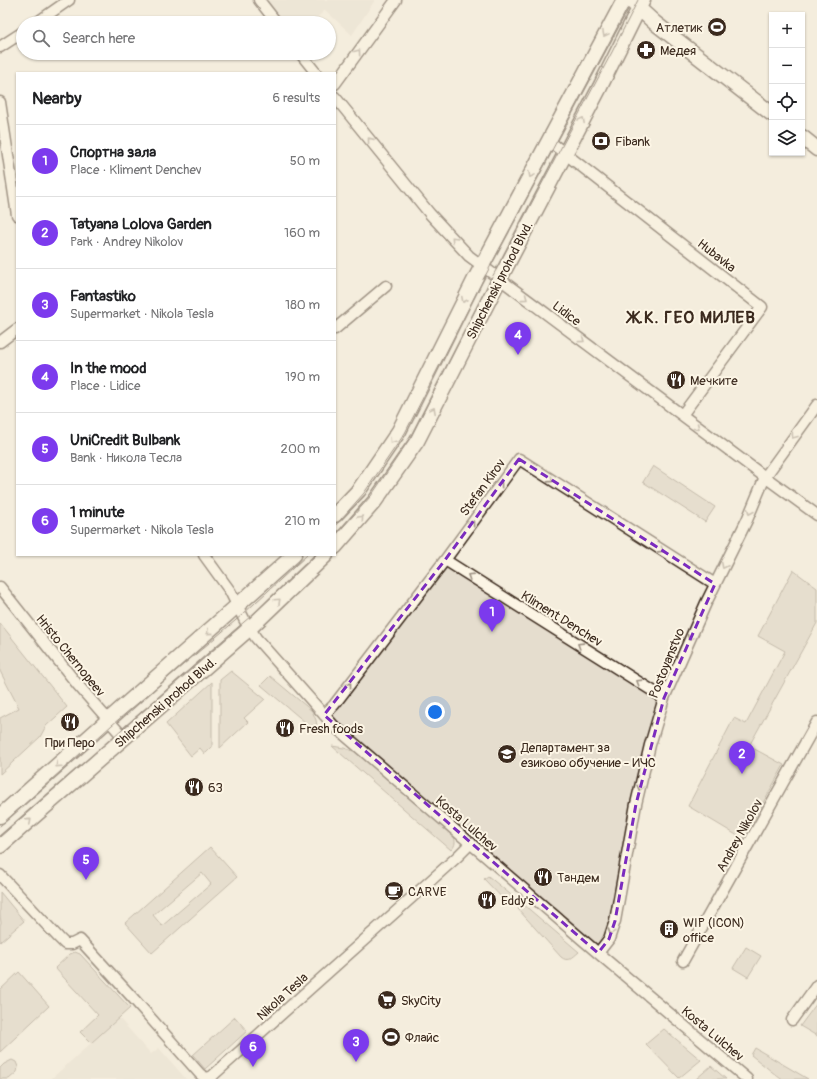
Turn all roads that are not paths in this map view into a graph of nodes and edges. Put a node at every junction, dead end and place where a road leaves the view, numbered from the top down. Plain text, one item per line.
1 (69, 0) edge
2 (259, 0) edge
3 (396, 0) edge
4 (624, 0) edge
5 (637, 3) edge
6 (46, 16) edge
7 (272, 16) edge
8 (16, 37) edge
9 (0, 48) edge
10 (306, 60) edge
11 (315, 72) edge
12 (336, 83) edge
13 (336, 98) edge
14 (0, 102) edge
15 (769, 112) edge
16 (805, 139) edge
17 (549, 141) junction
18 (817, 149) edge
19 (565, 153) junction
20 (16, 208) edge
21 (482, 266) junction
22 (500, 279) junction
23 (386, 286) dead end
24 (336, 328) edge
25 (16, 330) edge
26 (0, 342) edge
27 (817, 404) edge
28 (682, 415) junction
29 (765, 477) junction
30 (336, 514) edge
31 (817, 515) edge
32 (336, 545) edge
33 (205, 556) edge
34 (291, 556) edge
35 (325, 556) edge
36 (445, 560) junction
37 (714, 584) junction
38 (0, 587) edge
39 (238, 606) junction
40 (250, 628) junction
41 (664, 698) junction
42 (324, 715) junction
43 (108, 720) junction
44 (817, 722) edge
45 (124, 738) junction
46 (0, 816) edge
47 (471, 844) junction
48 (0, 846) edge
49 (0, 875) edge
50 (598, 953) junction
51 (683, 961) dead end
52 (817, 985) edge
53 (792, 1020) dead end
54 (747, 1079) edge

1 - 6 street
2 - 7 street
12 -> 3 street
4 -> 17 main road, Shipchenski prohod Blvd.
5 - 15 main road
19 -> 5 main road, Shipchenski prohod Blvd.
8 - 9 street
10 - 11 street
21 -> 13 street, Lidice
14 - 20 street
16 - 18 main road
17 - 19 street, Hubavka
17 -> 21 main road, Shipchenski prohod Blvd.
19 - 22 main road, Shipchenski prohod Blvd.
19 - 28 street, Hubavka
21 - 22 street, Lidice
21 -> 30 main road, Shipchenski prohod Blvd.
22 -> 28 street, Lidice
32 -> 22 main road, Shipchenski prohod Blvd.
23 - 24 street
25 - 26 street
27 -> 29 street, Postoyanstvo
28 -> 29 street, Lidice
29 - 31 street, Lidice
29 -> 37 street, Postoyanstvo
33 - 39 street, Kosta Lulchev
34 - 39 main road, Shipchenski prohod Blvd.
40 -> 35 main road, Shipchenski prohod Blvd.
36 -> 37 street, Stefan Kirov
41 -> 36 street, Kliment Denchev
42 -> 36 street, Stefan Kirov
37 -> 41 street, Postoyanstvo
38 - 43 street, Hristo Chernopeev
39 - 40 street, Kosta Lulchev
39 -> 43 main road, Shipchenski prohod Blvd.
40 - 42 street, Kosta Lulchev
40 - 45 main road, Shipchenski prohod Blvd.
41 -> 50 street, Postoyanstvo
42 - 47 street, Kosta Lulchev
43 - 45 street, Hristo Chernopeev
43 -> 46 main road, Shipchenski prohod Blvd.
44 - 51 street, Andrey Nikolov
48 -> 45 main road, Shipchenski prohod Blvd.
47 - 49 street, Nikola Tesla
47 - 50 street, Kosta Lulchev
50 - 54 street, Kosta Lulchev
52 - 53 street

